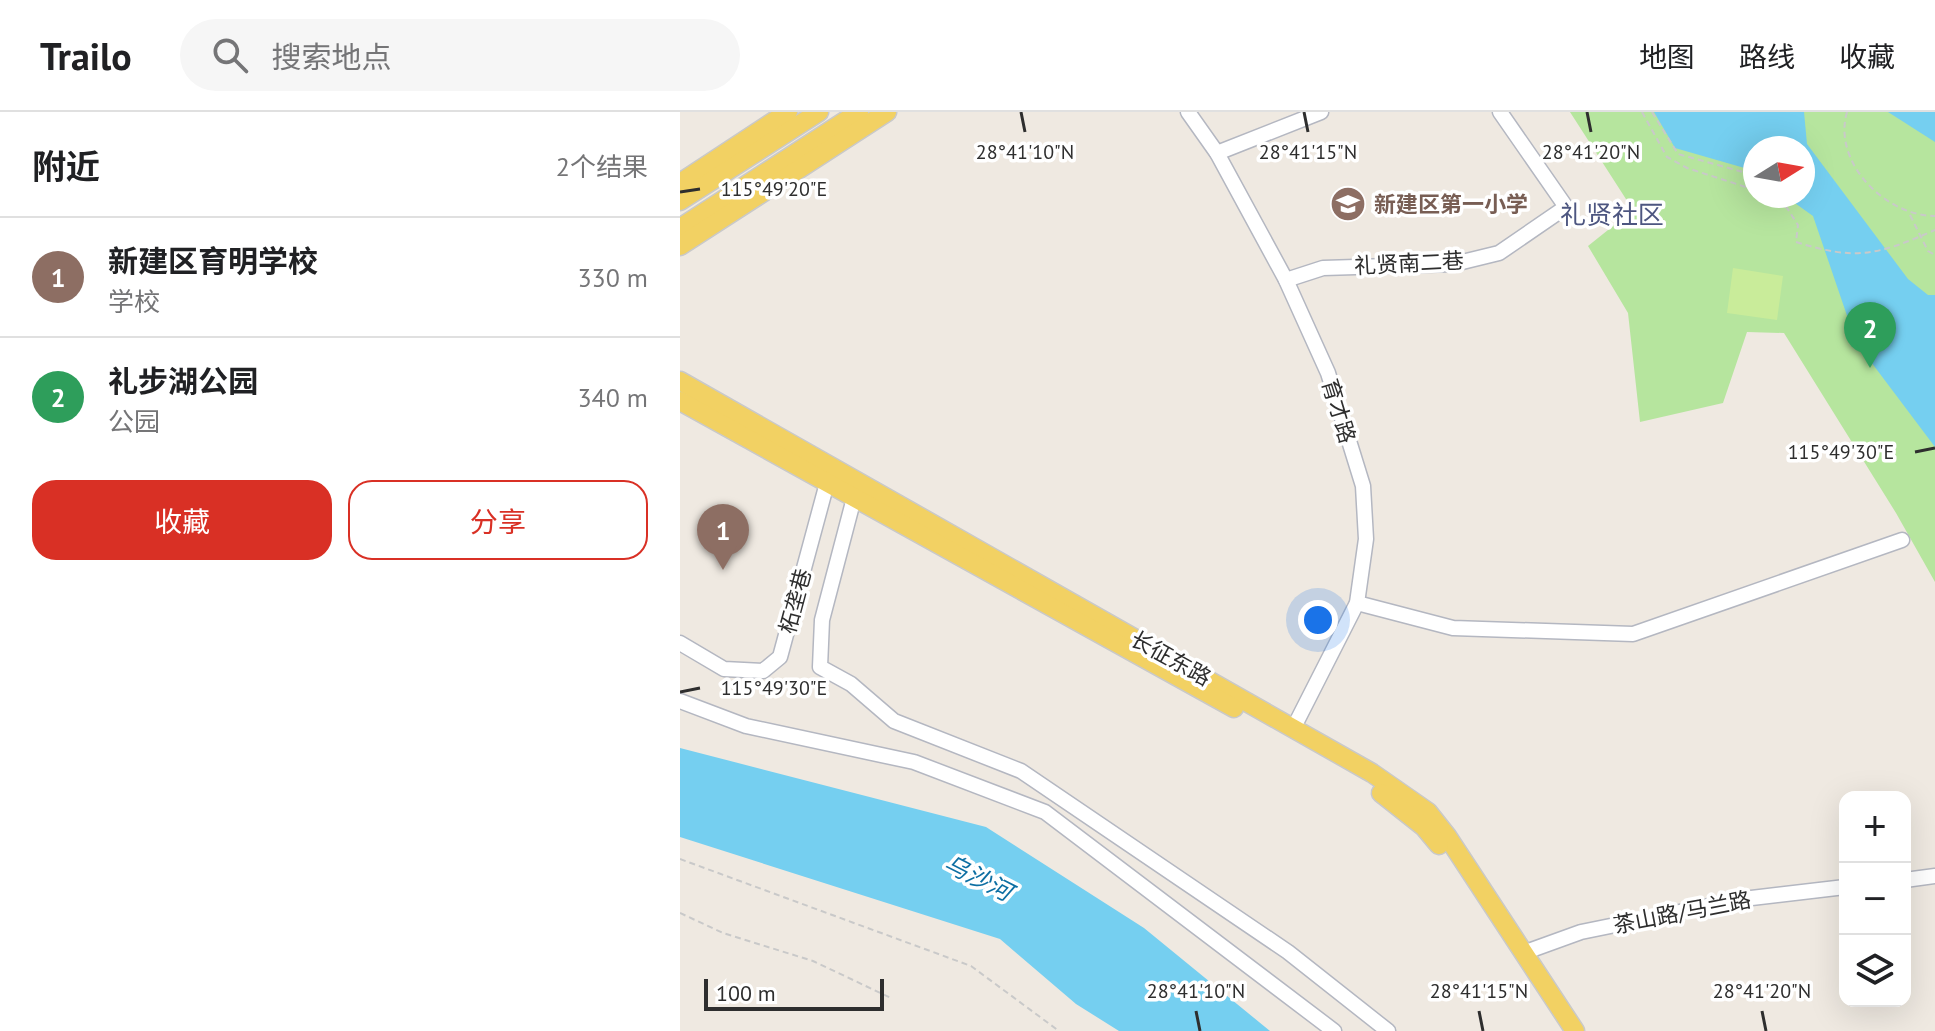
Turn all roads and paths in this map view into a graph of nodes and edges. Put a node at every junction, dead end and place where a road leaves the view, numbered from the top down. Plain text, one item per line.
1 (788, 112) edge
2 (819, 112) edge
3 (859, 112) edge
4 (887, 112) edge
5 (1188, 112) edge
6 (1321, 112) edge
7 (1500, 112) edge
8 (1642, 112) edge
9 (1652, 112) edge
10 (1847, 112) edge
11 (1217, 153) junction
12 (1722, 167) junction
13 (1743, 172) dead end
14 (1716, 179) junction
15 (680, 183) edge
16 (1743, 187) edge
17 (680, 201) edge
18 (1787, 208) edge
19 (1910, 214) junction
20 (1935, 216) edge
21 (680, 228) edge
22 (1935, 230) edge
23 (680, 246) edge
24 (1935, 255) edge
25 (1286, 280) junction
26 (680, 381) edge
27 (680, 401) edge
28 (827, 483) junction
29 (854, 498) junction
30 (1902, 540) dead end
31 (1357, 603) junction
32 (680, 643) edge
33 (680, 701) edge
34 (1294, 727) junction
35 (680, 859) edge
36 (1935, 876) edge
37 (1911, 879) edge
38 (1839, 888) edge
39 (680, 913) edge
40 (1523, 953) junction
41 (891, 998) dead end
42 (1059, 1031) edge
43 (1334, 1031) edge
44 (1388, 1031) edge
45 (1559, 1031) edge
46 (1575, 1031) edge

1 - 15 main road
2 - 17 main road
3 - 21 main road
4 - 23 main road
5 - 11 street, 育才路
6 - 11 street
7 - 25 street, 礼贤南二巷
8 - 14 path
9 - 12 path
10 - 19 path
11 - 25 street, 育才路
12 - 13 path
12 - 14 path
14 - 16 path
18 - 22 path, bridge
19 - 20 path
19 - 24 path
25 - 31 street, 育才路
26 - 34 main road, 长征东路
27 - 28 main road, 长征东路
28 - 29 main road, 长征东路
28 - 32 street, 柘垄巷
29 - 44 street
29 - 45 main road, 长征东路
30 - 31 street
31 - 34 street, 育才路
33 - 43 street
34 - 40 main road, 长征东路
35 - 42 path
36 - 37 street
38 - 40 street, 茶山路/马兰路
39 - 41 path
40 - 46 main road, 长征东路

